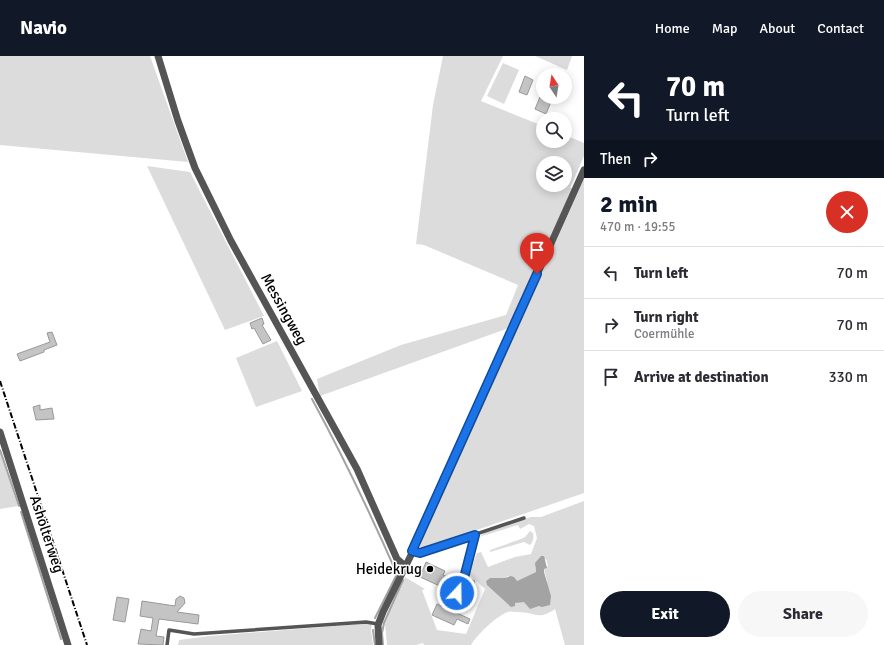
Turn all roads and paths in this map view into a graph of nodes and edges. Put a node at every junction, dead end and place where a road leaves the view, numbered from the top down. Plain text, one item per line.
1 (158, 56) edge
2 (584, 170) edge
3 (0, 432) edge
4 (524, 518) dead end
5 (475, 535) junction
6 (412, 551) junction
7 (405, 566) junction
8 (450, 607) dead end
9 (378, 624) junction
10 (67, 645) edge
11 (167, 645) edge
12 (379, 645) edge

1 - 7 street, Messingweg
2 - 6 street
3 - 10 street, Ashölterweg
4 - 5 lane
5 - 6 lane
5 - 8 lane
6 - 7 street
7 - 9 street
9 - 11 lane
9 - 12 street

